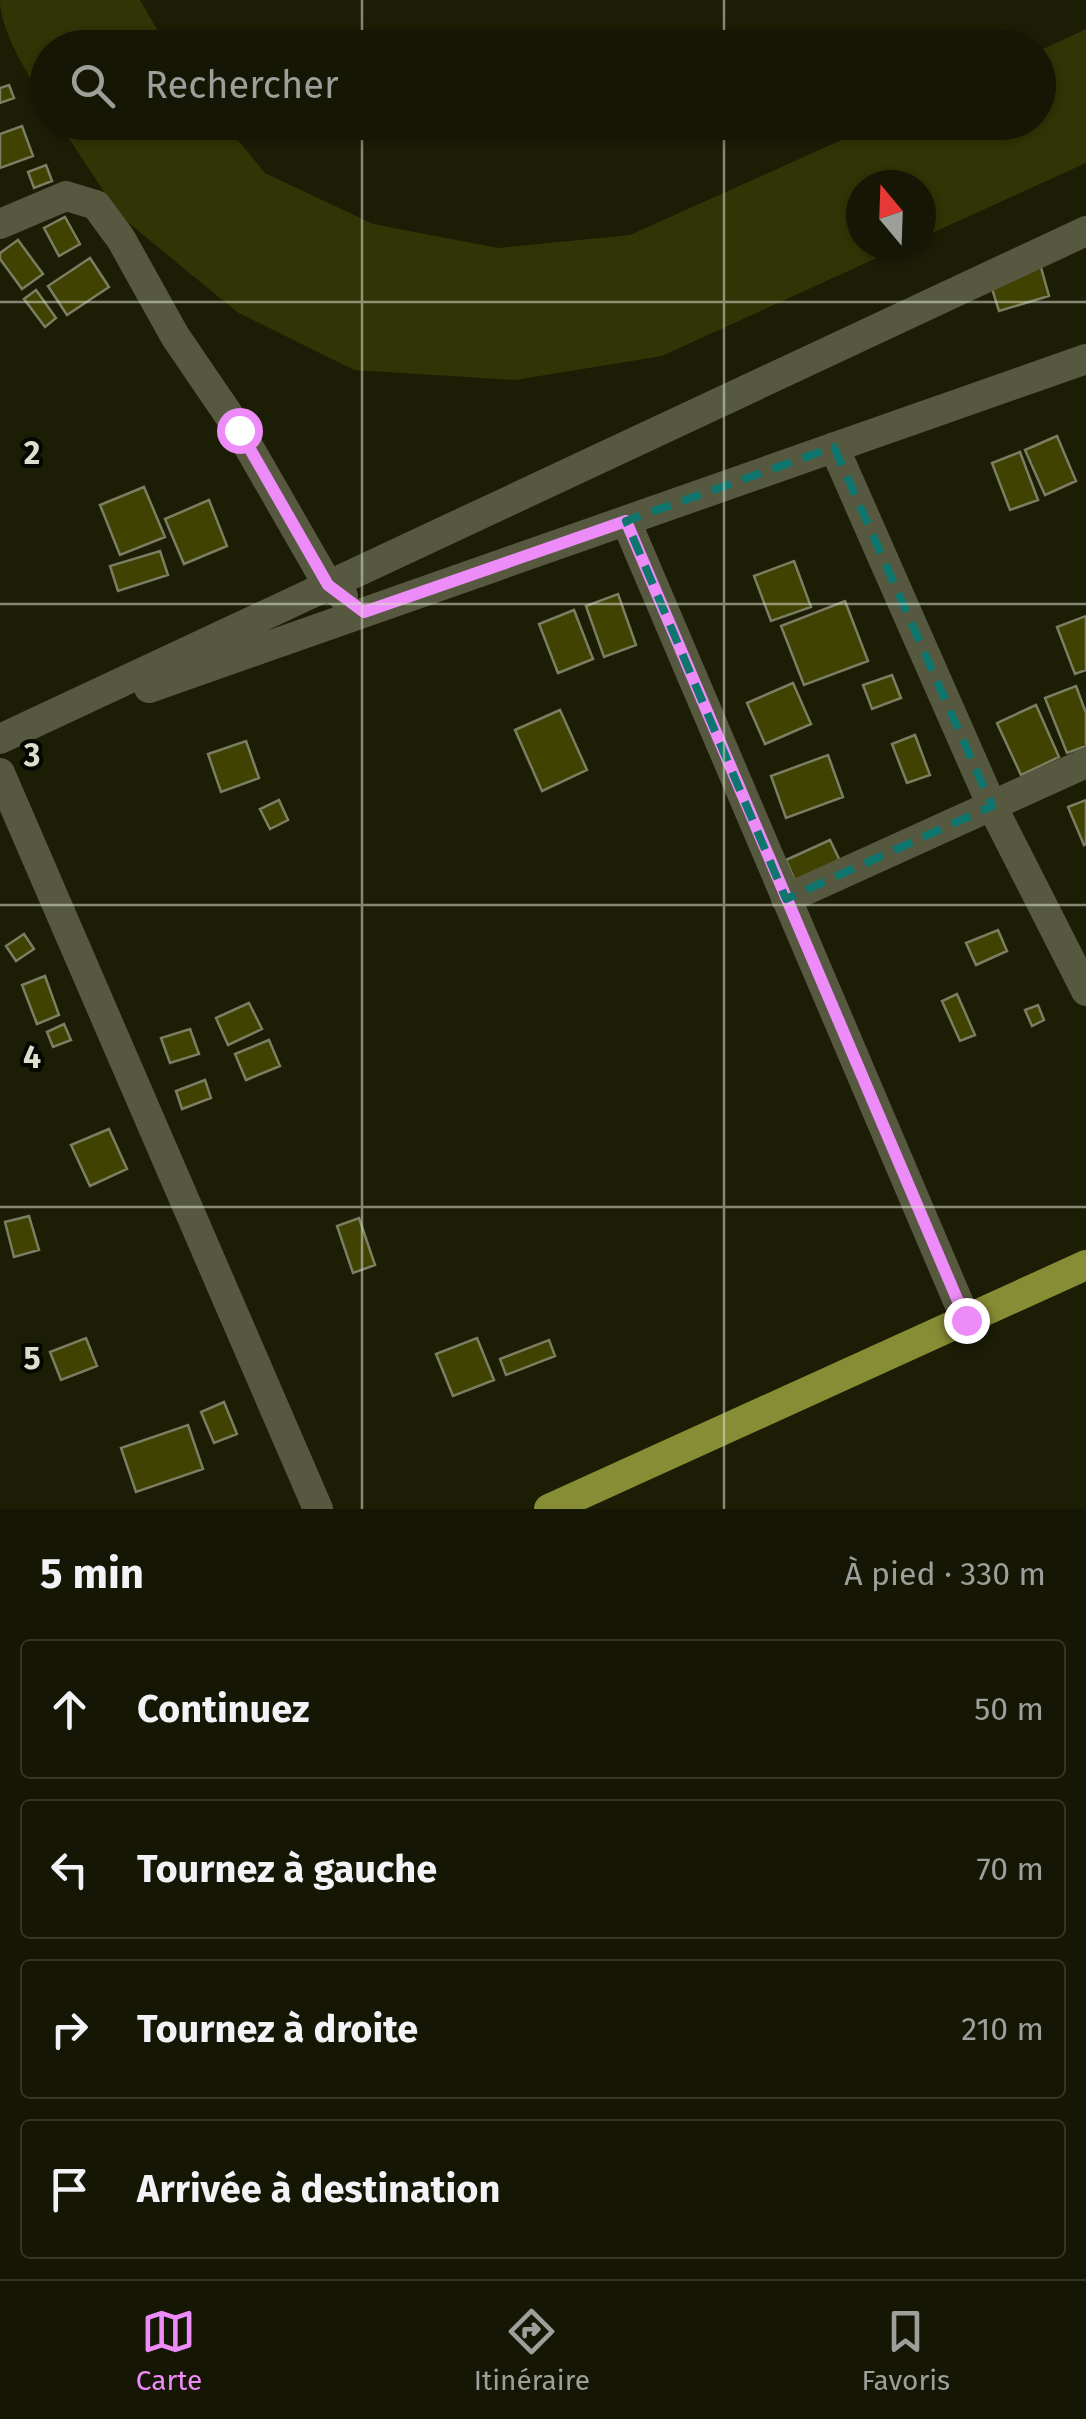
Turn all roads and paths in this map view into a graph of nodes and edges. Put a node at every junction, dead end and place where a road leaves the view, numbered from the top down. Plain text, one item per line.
1 (0, 224) edge
2 (1086, 230) edge
3 (1086, 359) edge
4 (834, 448) junction
5 (626, 521) junction
6 (328, 585) junction
7 (364, 612) junction
8 (0, 739) edge
9 (1086, 764) edge
10 (0, 774) edge
11 (992, 806) junction
12 (786, 899) junction
13 (1086, 991) edge
14 (1086, 1266) edge
15 (966, 1320) junction
16 (314, 1508) edge
17 (549, 1509) edge

1 - 6 street
2 - 6 street
3 - 4 street
4 - 5 street
4 - 11 street
5 - 7 street
5 - 12 street
6 - 7 street
6 - 8 street
7 - 8 street
9 - 11 street
10 - 16 street
11 - 12 street
11 - 13 street
12 - 15 street
14 - 15 highway
15 - 17 highway

